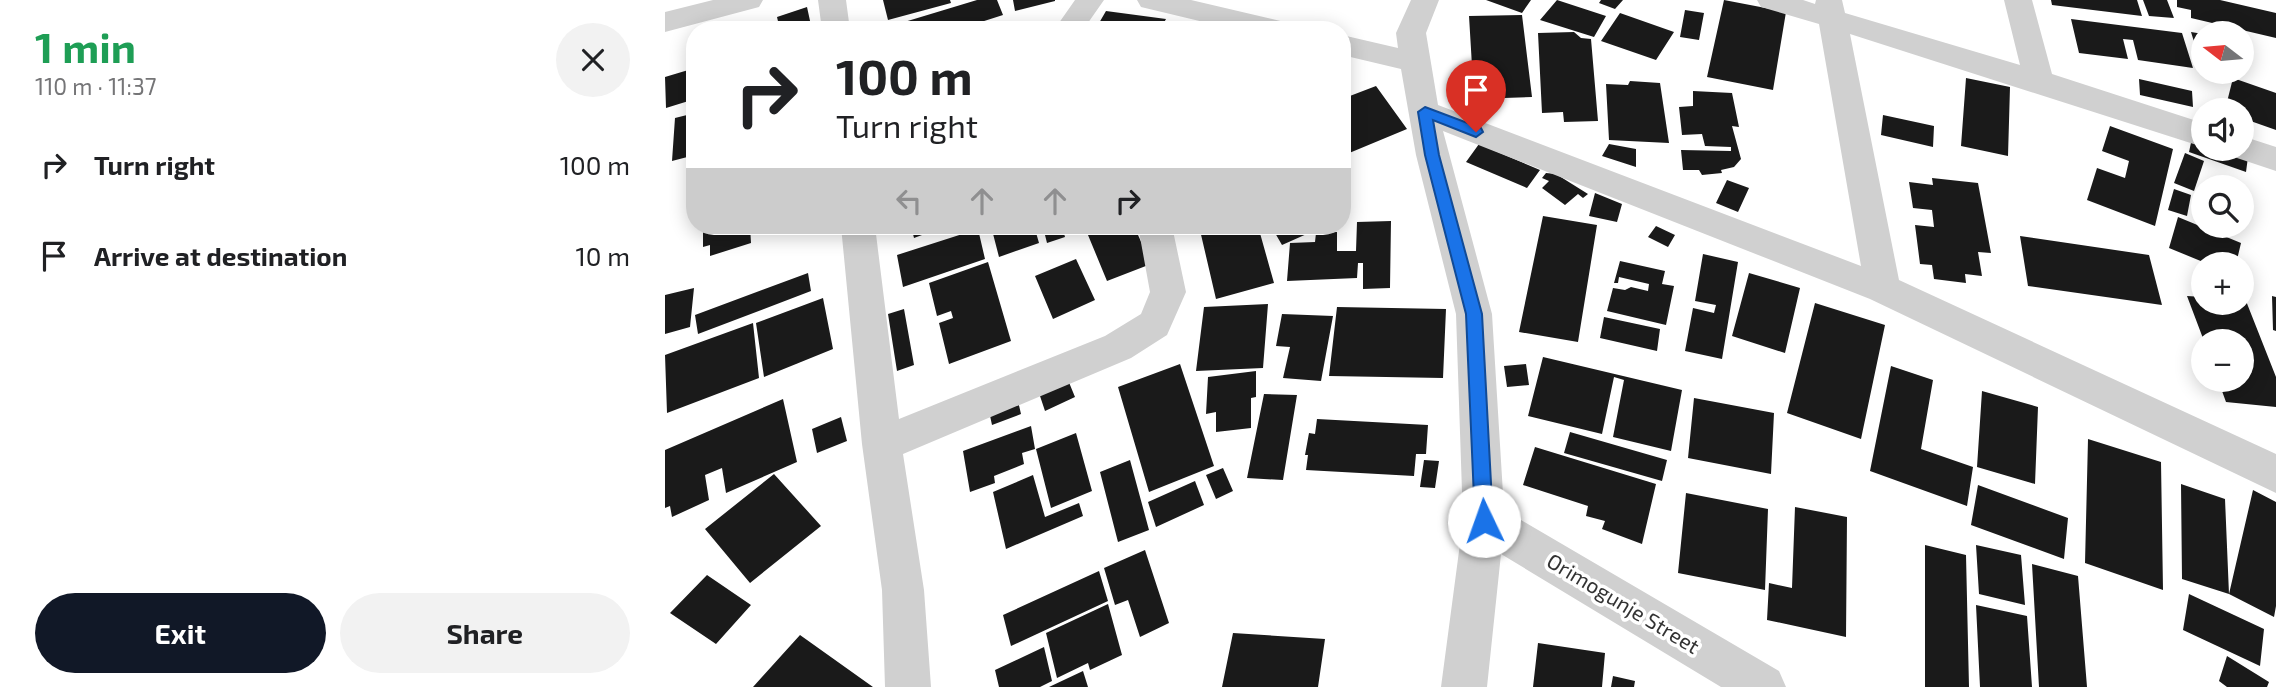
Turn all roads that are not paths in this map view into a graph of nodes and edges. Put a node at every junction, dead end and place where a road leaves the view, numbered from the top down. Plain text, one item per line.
1 (749, 0) edge
2 (832, 0) edge
3 (1090, 0) edge
4 (1151, 0) edge
5 (1425, 0) edge
6 (1772, 0) edge
7 (2018, 0) edge
8 (1832, 10) edge
9 (835, 21) edge
10 (1074, 21) edge
11 (1241, 21) edge
12 (665, 22) edge
13 (1351, 47) edge
14 (1415, 62) junction
15 (2039, 80) junction
16 (1425, 112) junction
17 (2191, 131) edge
18 (2254, 152) edge
19 (2276, 159) edge
20 (859, 235) edge
21 (1157, 235) edge
22 (1883, 289) junction
23 (882, 444) junction
24 (2276, 474) edge
25 (1484, 521) junction
26 (908, 687) edge
27 (1464, 687) edge
28 (1763, 687) edge

1 - 12 street
2 - 9 street
3 - 10 street
4 - 11 street
5 - 14 street
6 - 8 street
7 - 15 street
8 - 15 street
8 - 22 street
13 - 14 street
14 - 16 street
15 - 17 street
16 - 22 street
16 - 25 street
18 - 19 street
20 - 23 street
21 - 23 street
22 - 24 street
23 - 26 street
25 - 27 street
25 - 28 street, Orimogunje Street

